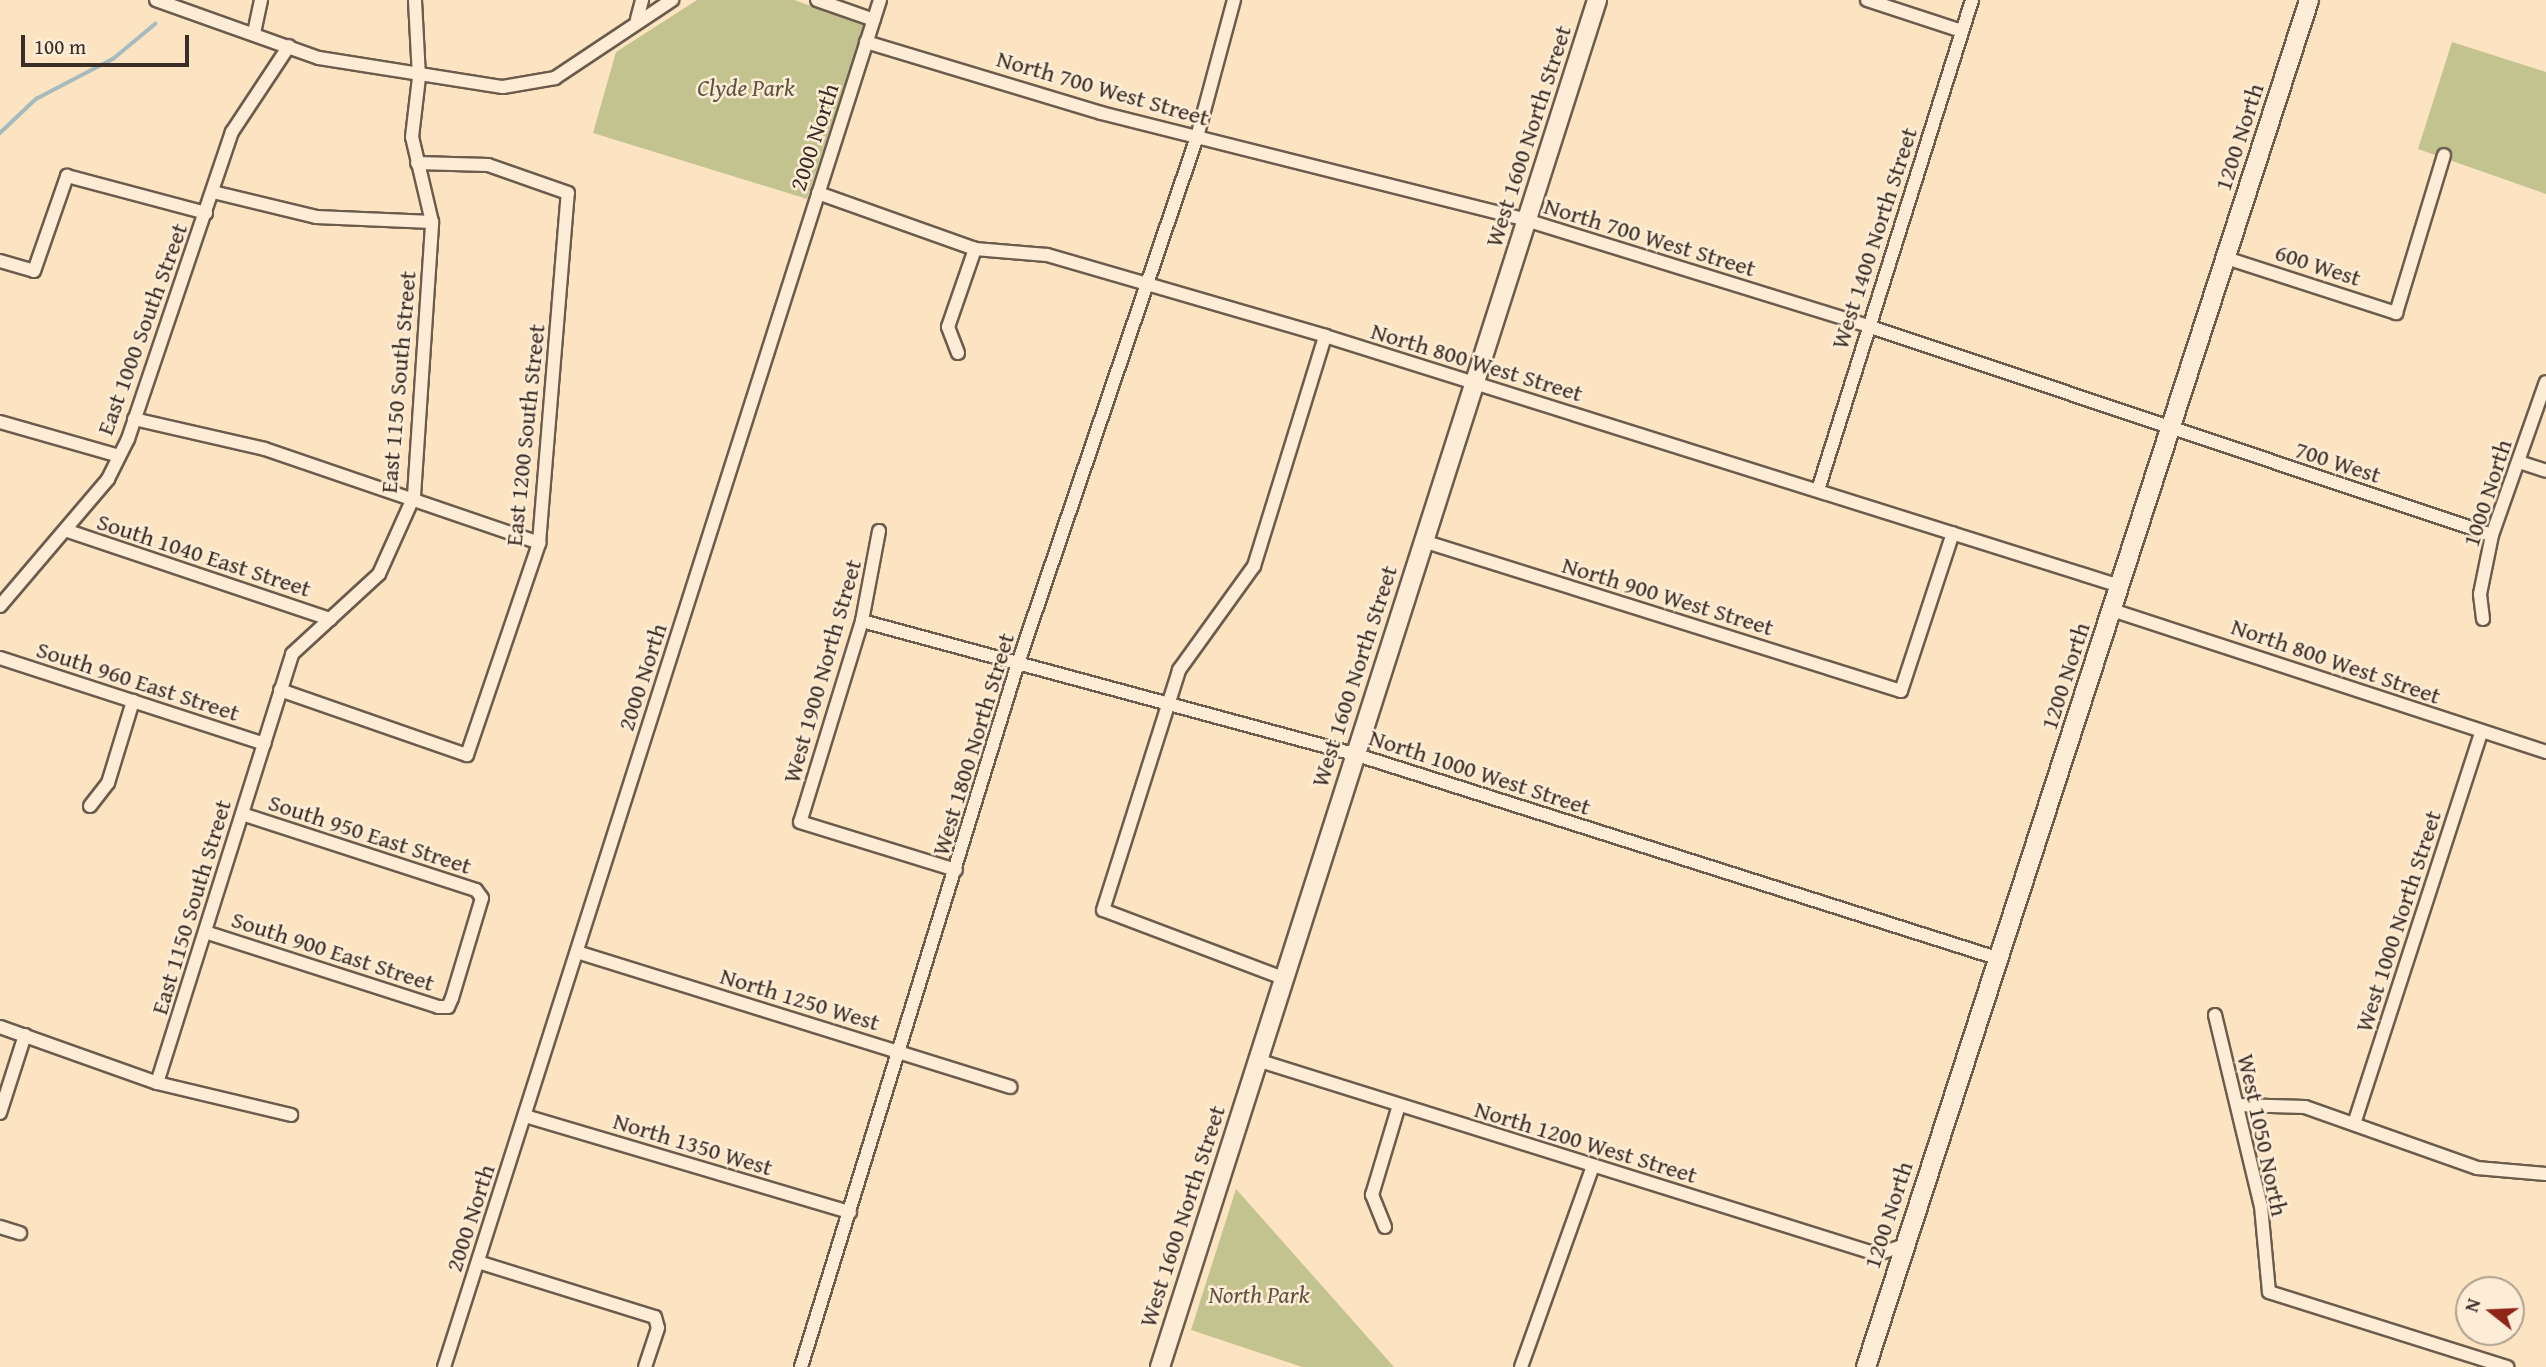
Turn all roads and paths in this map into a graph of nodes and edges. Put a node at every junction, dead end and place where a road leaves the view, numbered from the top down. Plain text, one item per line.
1 (156, 0) edge
2 (261, 0) edge
3 (415, 0) edge
4 (642, 0) edge
5 (672, 0) edge
6 (817, 0) edge
7 (880, 0) edge
8 (1234, 0) edge
9 (1597, 0) edge
10 (1867, 0) edge
11 (1972, 0) edge
12 (2309, 0) edge
13 (637, 19) junction
14 (874, 20) junction
15 (1962, 31) junction
16 (254, 33) junction
17 (866, 42) junction
18 (289, 46) junction
19 (419, 77) junction
20 (1197, 137) junction
21 (2444, 155) dead end
22 (417, 163) junction
23 (213, 192) junction
24 (818, 193) junction
25 (206, 213) junction
26 (1526, 220) junction
27 (432, 222) junction
28 (975, 249) junction
29 (2226, 258) junction
30 (0, 261) edge
31 (1150, 284) junction
32 (1868, 326) junction
33 (1325, 336) junction
34 (958, 354) dead end
35 (2546, 382) edge
36 (1473, 383) junction
37 (134, 419) junction
38 (0, 422) edge
39 (2171, 430) junction
40 (119, 456) junction
41 (2519, 462) junction
42 (2546, 471) edge
43 (1818, 490) junction
44 (414, 496) junction
45 (65, 530) junction
46 (879, 531) dead end
47 (1952, 533) junction
48 (2492, 535) junction
49 (1423, 541) junction
50 (539, 543) junction
51 (2120, 586) junction
52 (0, 606) edge
53 (2112, 610) junction
54 (330, 619) junction
55 (2483, 619) dead end
56 (862, 621) junction
57 (0, 658) edge
58 (1018, 663) junction
59 (280, 690) junction
60 (133, 701) junction
61 (1167, 704) junction
62 (2482, 731) junction
63 (264, 744) junction
64 (2546, 752) edge
65 (1354, 754) junction
66 (90, 806) dead end
67 (242, 814) junction
68 (956, 870) junction
69 (205, 932) junction
70 (577, 952) junction
71 (2000, 960) junction
72 (1283, 978) junction
73 (448, 1007) joint
74 (2216, 1015) dead end
75 (0, 1027) edge
76 (25, 1035) junction
77 (900, 1052) junction
78 (1257, 1060) junction
79 (157, 1083) junction
80 (1010, 1087) dead end
81 (1399, 1105) junction
82 (2237, 1105) junction
83 (0, 1113) edge
84 (291, 1115) dead end
85 (525, 1115) junction
86 (2354, 1124) junction
87 (1593, 1166) junction
88 (2546, 1174) edge
89 (850, 1212) junction
90 (0, 1227) edge
91 (1385, 1227) dead end
92 (20, 1233) dead end
93 (1903, 1246) junction
94 (478, 1262) junction
95 (444, 1367) edge
96 (645, 1367) edge
97 (801, 1367) edge
98 (1160, 1367) edge
99 (1521, 1367) edge
100 (1866, 1367) edge
101 (2507, 1367) edge

1 - 16 street
2 - 16 street
3 - 19 street, East 1150 South Street
4 - 13 street
5 - 13 street
6 - 14 street
7 - 14 street, 2000 North
8 - 20 street, West 1800 North Street
9 - 26 street, West 1600 North Street
10 - 15 street
11 - 15 street, West 1400 North Street
12 - 29 street, 1200 North
13 - 19 street
14 - 17 street, 2000 North
15 - 32 street, West 1400 North Street
16 - 18 street
17 - 20 street, North 700 West Street
17 - 24 street, 2000 North
18 - 19 street
18 - 23 street, East 1000 South Street
19 - 22 street, East 1150 South Street
20 - 26 street, North 700 West Street
20 - 31 street, West 1800 North Street
21 - 29 street, 600 West
22 - 27 street, East 1150 South Street
22 - 50 street, East 1200 South Street
23 - 25 street, East 1000 South Street
23 - 27 street
24 - 28 street, North 800 West Street
24 - 70 street, 2000 North
25 - 30 street
25 - 37 street, East 1000 South Street
26 - 32 street, North 700 West Street
26 - 36 street, West 1600 North Street
27 - 44 street, East 1150 South Street
28 - 31 street, North 800 West Street
28 - 34 street
29 - 39 street, 1200 North
31 - 33 street, North 800 West Street
31 - 58 street, West 1800 North Street
32 - 39 street, North 700 West Street
32 - 43 street, West 1400 North Street
33 - 36 street, North 800 West Street
33 - 61 street
35 - 41 street, 1000 North
36 - 43 street, North 800 West Street
36 - 49 street, West 1600 North Street
37 - 40 street, East 1000 South Street
37 - 44 street
38 - 40 street
39 - 48 street, 700 West
39 - 51 street, 1200 North
40 - 45 street, East 1000 South Street
41 - 42 street
41 - 48 street, 1000 North
43 - 47 street, North 800 West Street
44 - 50 street
44 - 54 street, East 1150 South Street
45 - 52 street, East 1000 South Street
45 - 54 street, South 1040 East Street
46 - 56 street, West 1900 North Street
47 - 49 street, North 900 West Street
47 - 51 street, North 800 West Street
48 - 55 street, 1000 North
49 - 65 street, West 1600 North Street
50 - 59 street, East 1200 South Street
51 - 53 street, 1200 North
53 - 62 street, North 800 West Street
53 - 71 street, 1200 North
54 - 59 street, East 1150 South Street
56 - 58 street, North 1000 West Street
56 - 68 street, West 1900 North Street
57 - 60 street, South 960 East Street
58 - 61 street, North 1000 West Street
58 - 68 street, West 1800 North Street
59 - 63 street, East 1150 South Street
60 - 63 street, South 960 East Street
60 - 66 street
61 - 65 street, North 1000 West Street
61 - 72 street
62 - 64 street, North 800 West Street
62 - 86 street, West 1000 North Street
63 - 67 street, East 1150 South Street
65 - 71 street, North 1000 West Street
65 - 72 street, West 1600 North Street
67 - 69 street, East 1150 South Street
67 - 73 street, South 950 East Street
68 - 77 street, West 1800 North Street
69 - 73 street, South 900 East Street
69 - 79 street, East 1150 South Street
70 - 77 street, North 1250 West
70 - 85 street, 2000 North
71 - 93 street, 1200 North
72 - 78 street, West 1600 North Street
74 - 82 street, West 1050 North
75 - 76 street
76 - 79 street
76 - 83 street
77 - 80 street, North 1250 West
77 - 89 street, West 1800 North Street
78 - 81 street, North 1200 West Street
78 - 98 street, West 1600 North Street
79 - 84 street
81 - 87 street, North 1200 West Street
81 - 91 street
82 - 86 street
82 - 101 street, West 1050 North
85 - 89 street, North 1350 West
85 - 94 street, 2000 North
86 - 88 street
87 - 93 street, North 1200 West Street
87 - 99 street
89 - 97 street, West 1800 North Street
90 - 92 street
93 - 100 street, 1200 North
94 - 95 street, 2000 North
94 - 96 street

